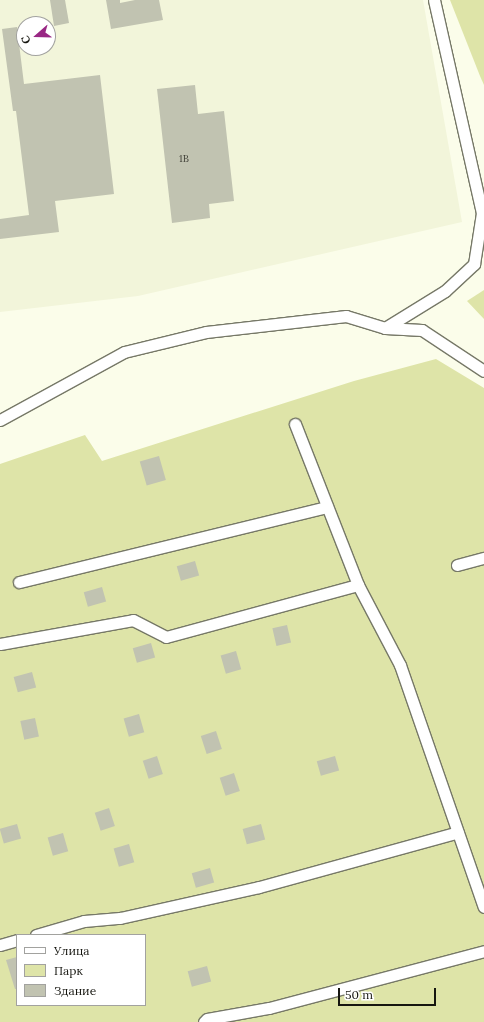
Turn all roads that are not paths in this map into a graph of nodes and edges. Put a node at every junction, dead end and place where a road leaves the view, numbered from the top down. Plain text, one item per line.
1 (434, 0) edge
2 (479, 261) edge
3 (385, 328) junction
4 (484, 371) edge
5 (0, 420) edge
6 (295, 424) dead end
7 (328, 506) junction
8 (484, 558) edge
9 (457, 565) dead end
10 (19, 582) dead end
11 (358, 585) junction
12 (0, 644) edge
13 (458, 832) junction
14 (484, 907) edge
15 (39, 934) edge
16 (16, 940) edge
17 (0, 945) edge
18 (484, 951) edge
19 (204, 1022) edge

1 - 2 street
2 - 3 street
3 - 4 street
3 - 5 street
6 - 7 street
7 - 10 street
7 - 11 street
8 - 9 street
11 - 12 street
11 - 13 street
13 - 14 street
13 - 15 street
16 - 17 street
18 - 19 street

